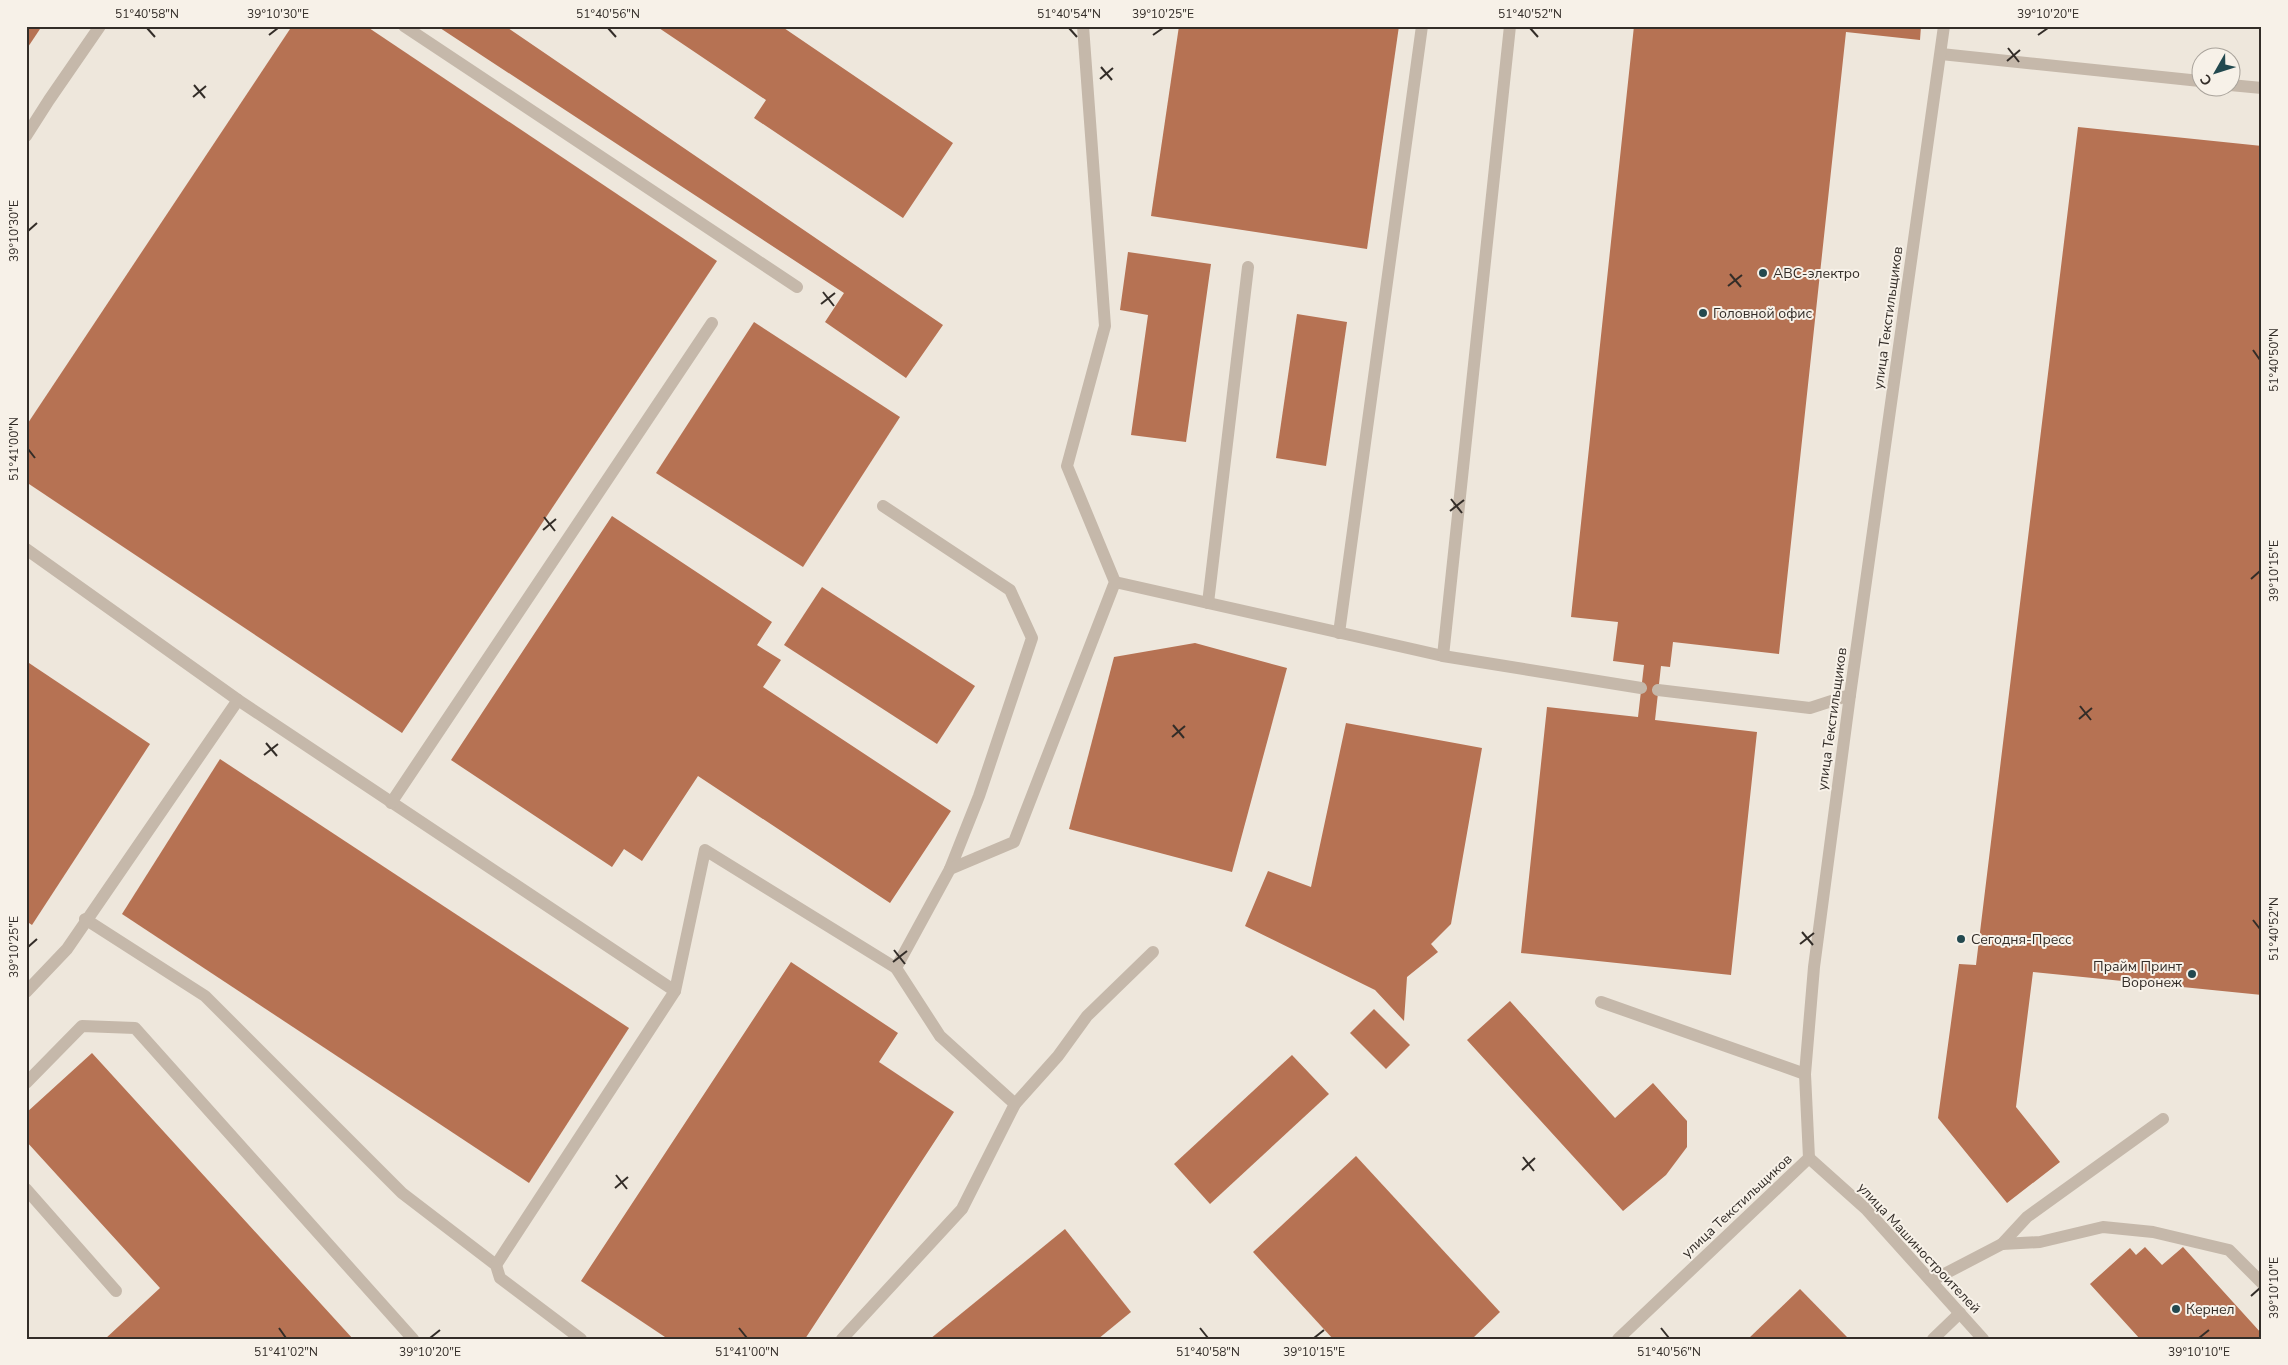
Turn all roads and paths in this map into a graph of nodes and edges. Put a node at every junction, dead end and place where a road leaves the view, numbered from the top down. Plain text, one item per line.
1 (100, 26) edge
2 (404, 26) edge
3 (1083, 26) edge
4 (1422, 26) edge
5 (1510, 26) edge
6 (1944, 26) edge
7 (1941, 54) junction
8 (2190, 80) edge
9 (2240, 86) edge
10 (2262, 88) edge
11 (26, 136) edge
12 (1248, 267) dead end
13 (798, 288) dead end
14 (712, 323) dead end
15 (883, 506) dead end
16 (26, 549) edge
17 (1116, 582) junction
18 (1208, 603) junction
19 (1340, 633) junction
20 (1443, 656) junction
21 (1641, 688) dead end
22 (1658, 690) dead end
23 (1850, 695) junction
24 (238, 700) junction
25 (392, 804) junction
26 (950, 869) junction
27 (85, 919) junction
28 (1153, 952) dead end
29 (896, 968) junction
30 (675, 991) junction
31 (26, 992) edge
32 (1601, 1002) dead end
33 (1805, 1074) junction
34 (26, 1083) edge
35 (1016, 1104) junction
36 (2163, 1119) dead end
37 (1809, 1158) junction
38 (26, 1189) edge
39 (2002, 1244) junction
40 (496, 1266) junction
41 (1931, 1281) junction
42 (2262, 1283) edge
43 (116, 1291) dead end
44 (1960, 1314) junction
45 (413, 1339) edge
46 (581, 1339) edge
47 (842, 1339) edge
48 (1618, 1339) edge
49 (1933, 1339) edge
50 (1983, 1339) edge

1 - 11 street
2 - 13 street
3 - 17 street
4 - 19 street
5 - 20 street
6 - 7 street, улица Текстильщиков
7 - 8 street
7 - 23 street, улица Текстильщиков
9 - 10 street
12 - 18 street
14 - 25 street
15 - 26 street
16 - 24 street
17 - 18 street
17 - 26 street
18 - 19 street
19 - 20 street
20 - 21 street
22 - 23 street
23 - 33 street, улица Текстильщиков
24 - 25 street
24 - 27 street
25 - 30 street
26 - 29 street
27 - 31 street
27 - 40 street
28 - 35 street
29 - 30 street
29 - 35 street
30 - 40 street
32 - 33 street
33 - 37 street, улица Текстильщиков
34 - 45 street
35 - 47 street
36 - 39 street
37 - 41 street, улица Машиностроителей
37 - 48 street, улица Текстильщиков
38 - 43 street
39 - 41 street
39 - 42 street
40 - 46 street
41 - 44 street, улица Машиностроителей
44 - 49 street
44 - 50 street, улица Машиностроителей

